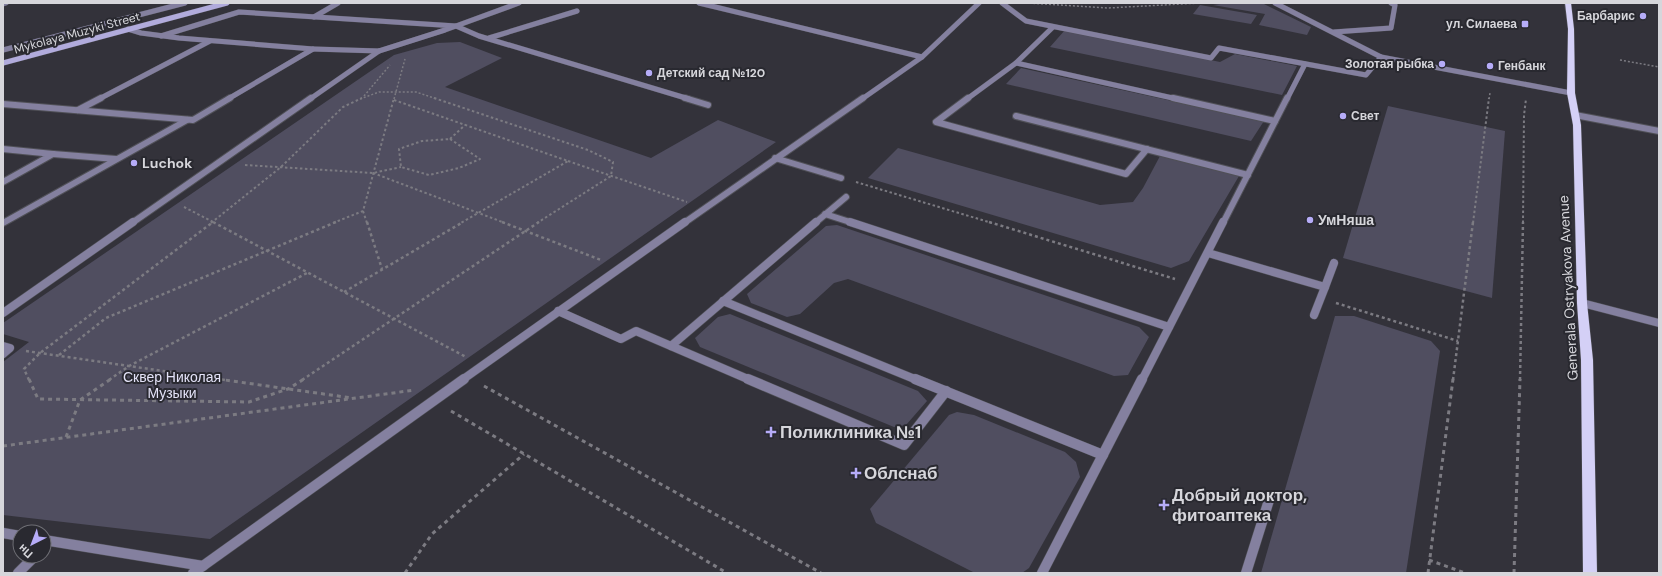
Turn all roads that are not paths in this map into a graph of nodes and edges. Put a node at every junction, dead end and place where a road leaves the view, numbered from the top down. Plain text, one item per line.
1 (185, 3) edge
2 (227, 3) edge
3 (338, 3) edge
4 (519, 3) edge
5 (699, 3) edge
6 (979, 3) edge
7 (1002, 3) edge
8 (1275, 3) edge
9 (1391, 3) edge
10 (1568, 3) edge
11 (577, 11) dead end
12 (313, 17) junction
13 (456, 26) junction
14 (1053, 27) junction
15 (128, 29) junction
16 (1333, 33) junction
17 (161, 36) junction
18 (489, 38) junction
19 (210, 41) junction
20 (313, 49) junction
21 (3, 50) edge
22 (379, 51) junction
23 (922, 57) junction
24 (1381, 57) junction
25 (3, 63) edge
26 (1016, 63) junction
27 (1305, 64) junction
28 (1571, 93) junction
29 (3, 104) edge
30 (708, 105) dead end
31 (78, 110) junction
32 (1575, 115) junction
33 (1016, 116) dead end
34 (187, 120) junction
35 (1276, 121) junction
36 (1659, 131) edge
37 (3, 149) edge
38 (1147, 149) junction
39 (53, 154) junction
40 (775, 158) junction
41 (116, 159) junction
42 (1248, 175) junction
43 (841, 178) road end
44 (3, 182) edge
45 (846, 196) dead end
46 (825, 214) junction
47 (3, 223) edge
48 (1208, 253) junction
49 (1334, 263) dead end
50 (1325, 287) junction
51 (723, 301) junction
52 (1582, 303) junction
53 (558, 311) junction
54 (3, 313) edge
55 (1314, 315) dead end
56 (1659, 323) edge
57 (1169, 327) junction
58 (671, 346) junction
59 (946, 391) junction
60 (1103, 455) junction
61 (1270, 497) dead end
62 (52, 544) edge
63 (27, 564) edge
64 (203, 566) junction
65 (18, 573) edge
66 (193, 573) edge
67 (1042, 573) edge
68 (1246, 573) edge
69 (1590, 573) edge

1 - 21 street
2 - 15 main road, Mykolaya Muzyki Street
3 - 12 street
4 - 13 street
5 - 23 street
6 - 23 street
7 - 14 street
8 - 16 street
9 - 16 street
10 - 28 main road, Generala Ostryakova Avenue
11 - 18 street
12 - 13 street
12 - 17 street
13 - 18 street
13 - 22 street
14 - 26 street
14 - 27 street
15 - 17 street
15 - 25 main road, Mykolaya Muzyki Street
16 - 24 street
17 - 19 street
18 - 30 street
19 - 20 street
19 - 31 street
20 - 22 street
20 - 34 street
22 - 54 street
23 - 40 street
24 - 27 street
24 - 28 street
26 - 35 street
26 - 38 street
27 - 35 street
28 - 32 main road, Generala Ostryakova Avenue
29 - 31 street
31 - 34 street
32 - 36 street
32 - 52 main road, Generala Ostryakova Avenue
33 - 38 street
34 - 41 street
35 - 42 street
37 - 39 street
38 - 42 street
39 - 41 street
39 - 44 street
40 - 43 street
40 - 53 street
41 - 47 street
42 - 48 street
45 - 46 street
46 - 51 street
46 - 57 street
48 - 50 street
48 - 57 street
49 - 50 street
50 - 55 street
51 - 58 street
51 - 59 street
52 - 56 street
52 - 69 main road, Generala Ostryakova Avenue
53 - 58 street
53 - 64 street
57 - 60 street
58 - 59 street
59 - 60 street
60 - 67 street
61 - 68 street
62 - 64 street
63 - 65 street
64 - 66 street

